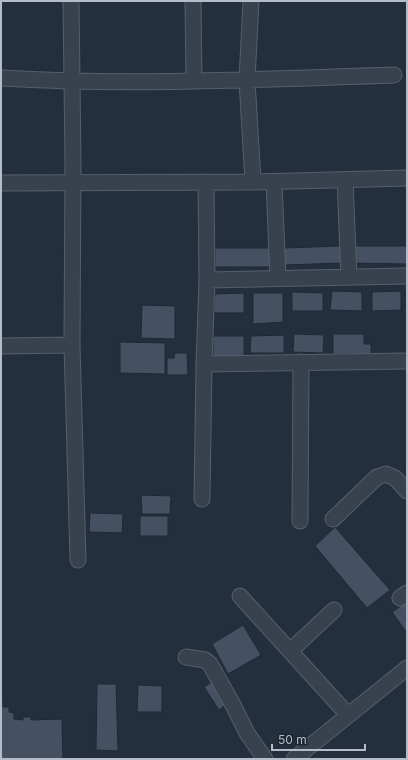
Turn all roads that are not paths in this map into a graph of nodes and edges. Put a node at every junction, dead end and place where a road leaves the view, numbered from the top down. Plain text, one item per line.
1 (71, 1) edge
2 (193, 1) edge
3 (251, 1) edge
4 (394, 75) dead end
5 (1, 78) edge
6 (247, 80) junction
7 (194, 81) junction
8 (72, 82) junction
9 (407, 178) edge
10 (345, 180) junction
11 (206, 182) junction
12 (253, 182) junction
13 (274, 182) junction
14 (1, 183) edge
15 (73, 183) junction
16 (407, 276) edge
17 (349, 277) junction
18 (278, 278) junction
19 (207, 280) junction
20 (72, 345) junction
21 (1, 346) edge
22 (407, 361) edge
23 (300, 362) junction
24 (204, 364) junction
25 (407, 490) edge
26 (202, 499) dead end
27 (333, 519) dead end
28 (300, 521) dead end
29 (78, 560) dead end
30 (240, 596) dead end
31 (334, 610) dead end
32 (290, 651) junction
33 (186, 657) dead end
34 (407, 668) edge
35 (348, 715) junction
36 (265, 759) edge
37 (294, 759) edge

1 - 8 street
2 - 7 street
3 - 6 street
4 - 6 street
5 - 8 street
6 - 7 street
6 - 12 street
7 - 8 street
8 - 15 street
9 - 10 street
10 - 13 street
10 - 17 street
11 - 12 street
11 - 15 street
11 - 19 street
12 - 13 street
13 - 18 street
14 - 15 street
15 - 20 street
16 - 17 street
17 - 18 street
18 - 19 street
19 - 24 street
20 - 21 street
20 - 29 street
22 - 23 street
23 - 24 street
23 - 28 street
24 - 26 street
25 - 27 street
30 - 32 street
31 - 32 street
32 - 35 street
33 - 36 street
34 - 35 street
35 - 37 street

